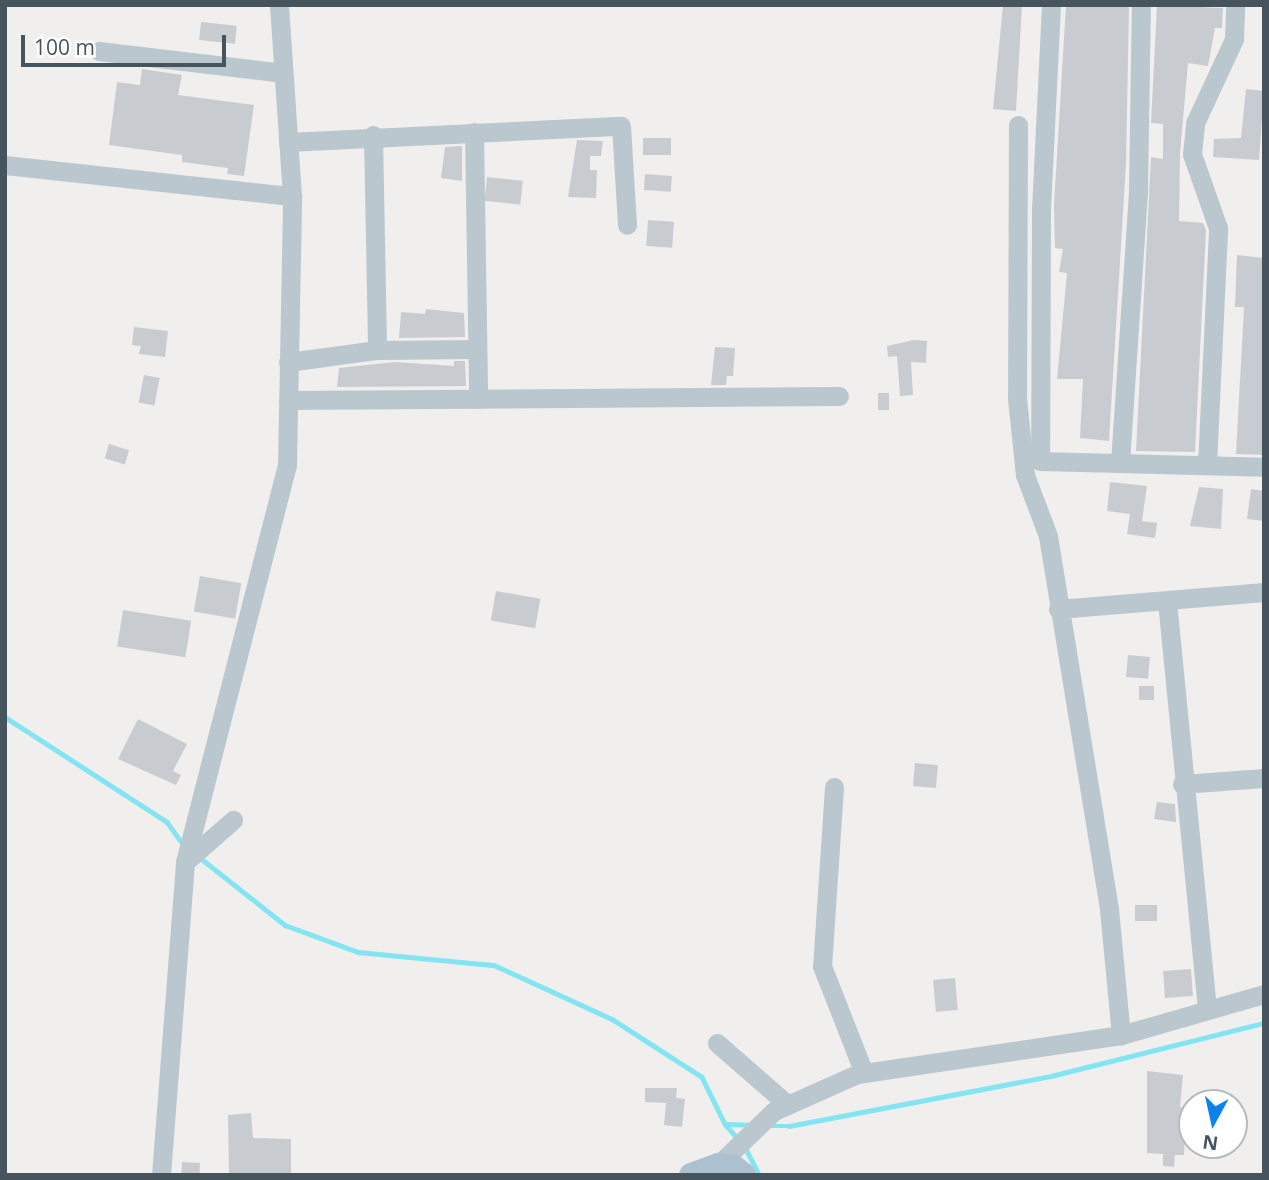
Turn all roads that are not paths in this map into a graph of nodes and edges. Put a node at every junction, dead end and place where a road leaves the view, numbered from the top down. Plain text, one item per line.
1 (279, 5) edge
2 (1051, 5) edge
3 (1141, 5) edge
4 (1236, 5) edge
5 (99, 51) dead end
6 (283, 73) junction
7 (1018, 125) dead end
8 (474, 132) junction
9 (373, 135) junction
10 (288, 142) junction
11 (5, 165) edge
12 (292, 196) junction
13 (627, 225) dead end
14 (476, 349) junction
15 (377, 350) junction
16 (288, 362) junction
17 (839, 396) dead end
18 (478, 399) junction
19 (288, 400) junction
20 (1120, 463) junction
21 (1207, 465) junction
22 (1264, 467) edge
23 (1264, 592) edge
24 (1167, 601) junction
25 (1058, 609) junction
26 (1264, 778) edge
27 (1182, 784) junction
28 (834, 787) dead end
29 (233, 821) dead end
30 (185, 861) junction
31 (1264, 993) edge
32 (1207, 1010) junction
33 (1121, 1035) junction
34 (717, 1043) dead end
35 (864, 1073) junction
36 (781, 1108) junction
37 (725, 1159) junction
38 (161, 1175) edge
39 (691, 1175) edge
40 (744, 1175) edge

1 - 6 street
2 - 20 street
3 - 20 street
4 - 21 street
5 - 6 street
6 - 10 street
7 - 25 street
8 - 9 street
8 - 13 street
8 - 14 street
9 - 10 street
9 - 15 street
10 - 12 street
11 - 12 street
12 - 16 street
14 - 15 street
14 - 18 street
15 - 16 street
16 - 19 street
17 - 18 street
18 - 19 street
19 - 30 street
20 - 21 street
21 - 22 street
23 - 24 street
24 - 25 street
24 - 27 street
25 - 33 street
26 - 27 street
27 - 32 street
28 - 35 street
29 - 30 street
30 - 38 street
31 - 32 street
32 - 33 street
33 - 35 street
34 - 36 street
35 - 36 street
36 - 37 street
37 - 39 main road
37 - 40 main road

